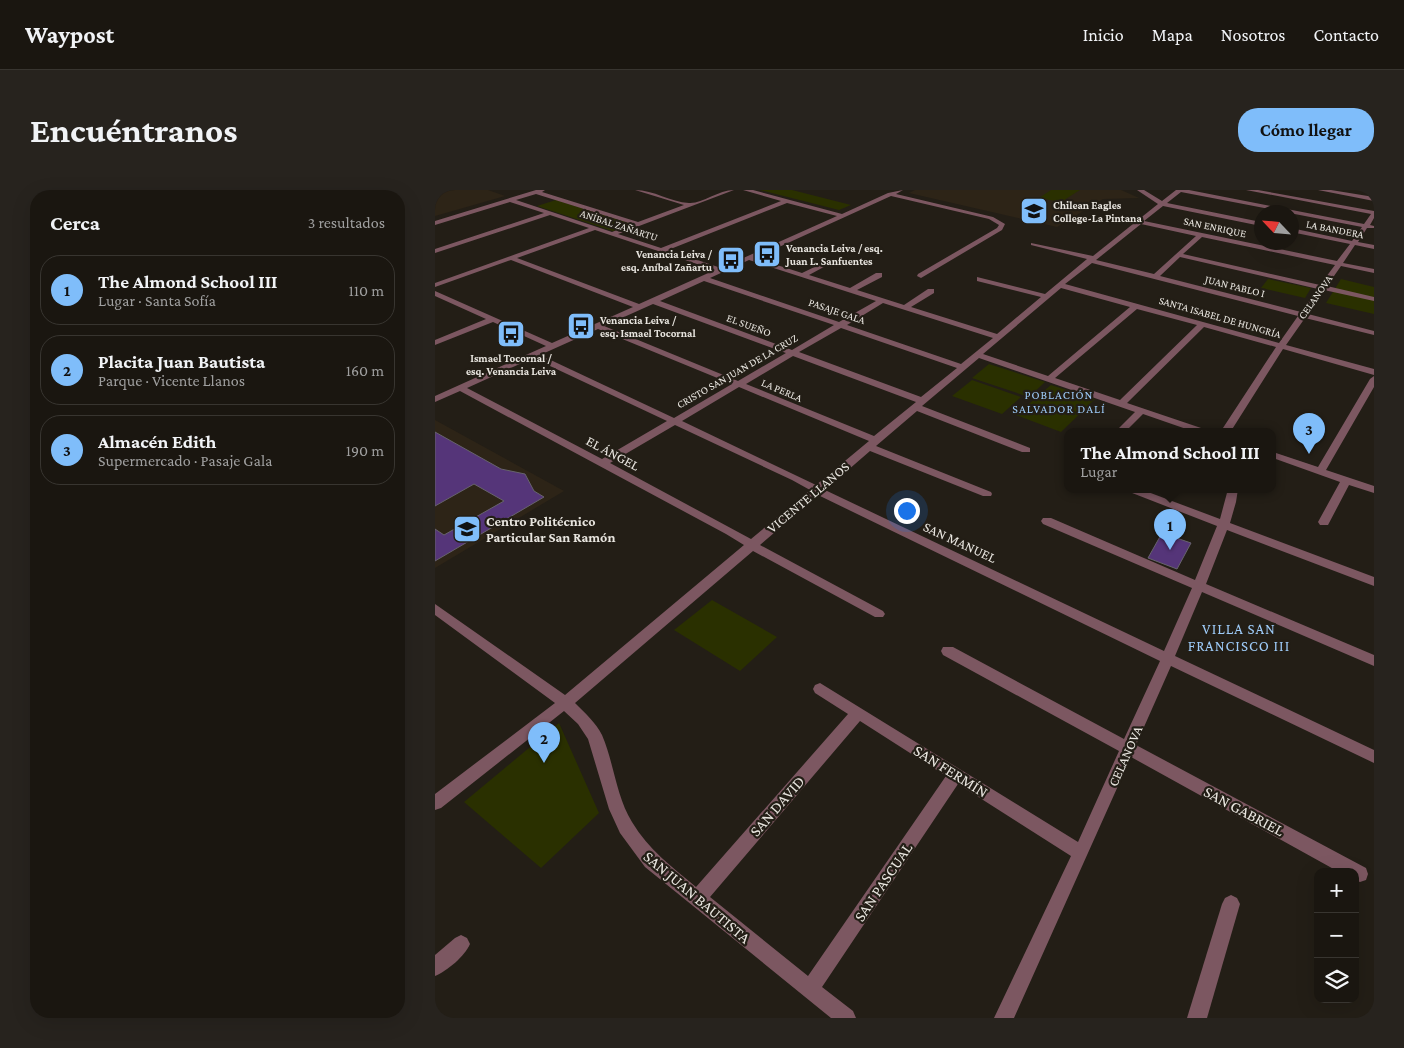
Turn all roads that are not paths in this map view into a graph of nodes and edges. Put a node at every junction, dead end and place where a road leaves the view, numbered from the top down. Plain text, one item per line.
1 (638, 190) edge
2 (731, 190) edge
3 (745, 190) edge
4 (1139, 190) edge
5 (1180, 190) edge
6 (1249, 190) edge
7 (1321, 190) edge
8 (539, 191) edge
9 (894, 191) edge
10 (513, 193) dead end
11 (523, 196) junction
12 (1374, 199) edge
13 (510, 200) junction
14 (786, 201) junction
15 (1162, 204) junction
16 (690, 205) junction
17 (549, 213) junction
18 (1374, 213) edge
19 (843, 216) junction
20 (1139, 222) junction
21 (435, 223) edge
22 (1254, 223) edge
23 (638, 224) junction
24 (1365, 226) junction
25 (595, 228) junction
26 (1374, 228) edge
27 (1299, 232) edge
28 (612, 234) junction
29 (1200, 235) junction
30 (1354, 243) junction
31 (1033, 244) dead end
32 (1374, 247) edge
33 (662, 250) junction
34 (435, 251) edge
35 (1179, 255) junction
36 (511, 258) junction
37 (749, 258) junction
38 (1092, 259) junction
39 (831, 261) dead end
40 (1339, 264) junction
41 (721, 270) junction
42 (1374, 271) edge
43 (803, 275) junction
44 (879, 275) dead end
45 (921, 276) dead end
46 (1155, 277) junction
47 (703, 278) junction
48 (980, 279) dead end
49 (435, 285) edge
50 (1060, 285) junction
51 (1322, 288) junction
52 (851, 290) junction
53 (931, 291) dead end
54 (1046, 296) junction
55 (438, 297) edge
56 (1374, 299) edge
57 (883, 300) junction
58 (653, 301) junction
59 (1136, 306) junction
60 (639, 307) junction
61 (905, 307) junction
62 (1303, 315) junction
63 (493, 319) junction
64 (1203, 324) junction
65 (840, 325) junction
66 (598, 326) junction
67 (1374, 333) edge
68 (999, 337) junction
69 (435, 343) edge
70 (552, 346) junction
71 (1281, 346) junction
72 (792, 353) junction
73 (533, 355) junction
74 (978, 355) junction
75 (963, 367) junction
76 (1374, 372) edge
77 (1049, 379) junction
78 (1374, 379) edge
79 (739, 384) junction
80 (461, 388) junction
81 (435, 399) edge
82 (919, 404) junction
83 (1121, 404) junction
84 (1141, 411) junction
85 (675, 422) junction
86 (1124, 428) edge
87 (1192, 428) edge
88 (1228, 428) edge
89 (871, 443) junction
90 (1026, 450) dead end
91 (1276, 457) edge
92 (603, 463) junction
93 (1320, 472) junction
94 (1346, 481) junction
95 (816, 489) junction
96 (1374, 490) edge
97 (1142, 493) edge
98 (1232, 493) edge
99 (987, 494) dead end
100 (1047, 521) dead end
101 (1325, 522) dead end
102 (1224, 523) junction
103 (753, 544) junction
104 (1374, 582) edge
105 (1199, 587) junction
106 (435, 609) edge
107 (879, 614) dead end
108 (948, 651) dead end
109 (1168, 658) junction
110 (1374, 661) edge
111 (820, 690) dead end
112 (565, 703) junction
113 (857, 713) junction
114 (1128, 748) junction
115 (1374, 757) edge
116 (957, 775) junction
117 (435, 803) edge
118 (1081, 853) junction
119 (1360, 874) dead end
120 (697, 900) junction
121 (1231, 904) dead end
122 (461, 944) dead end
123 (435, 967) edge
124 (810, 989) junction
125 (846, 1018) edge
126 (1004, 1018) edge
127 (1197, 1018) edge

1 - 16 street
2 - 16 street
3 - 14 street
4 - 15 street
5 - 15 street, VICENTE LLANOS
5 - 24 street
6 - 18 street
7 - 12 street
8 - 11 street
8 - 23 street, ANÍBAL ZAÑARTU
9 - 19 street
9 - 45 street
10 - 11 street
11 - 13 street
13 - 17 street, ANÍBAL ZAÑARTU
13 - 21 street
14 - 19 street
14 - 33 street
15 - 20 street, VICENTE LLANOS
15 - 22 street
16 - 23 street
17 - 25 street, ANÍBAL ZAÑARTU
17 - 34 street
18 - 24 street, CELANOVA
19 - 37 street
20 - 29 street, SAN ENRIQUE
20 - 38 street, VICENTE LLANOS
23 - 28 street
24 - 26 street
24 - 30 street, CELANOVA
25 - 28 street, ANÍBAL ZAÑARTU
25 - 36 street
27 - 30 street, LA BANDERA
28 - 33 street, ANÍBAL ZAÑARTU
29 - 35 street
29 - 40 street, SAN ENRIQUE
30 - 32 street, LA BANDERA
30 - 40 street, CELANOVA
31 - 38 street, JUAN PABLO I
33 - 41 street, ANÍBAL ZAÑARTU
35 - 46 street
35 - 51 street
36 - 49 street
36 - 60 street
37 - 41 street
37 - 43 street
38 - 46 street, JUAN PABLO I
38 - 50 street, VICENTE LLANOS
39 - 43 street
40 - 42 street, SAN ENRIQUE
40 - 51 street, CELANOVA
41 - 47 street
43 - 52 street
44 - 52 street
46 - 62 street, JUAN PABLO I
47 - 58 street
47 - 65 street, PASAJE GALA
48 - 54 street
50 - 54 street, VICENTE LLANOS
50 - 59 street, SANTA ISABEL DE HUNGRÍA
51 - 56 street
51 - 62 street, CELANOVA
52 - 57 street
53 - 61 street
54 - 68 street, VICENTE LLANOS
55 - 63 street
57 - 61 street
57 - 65 street, CRISTO SAN JUAN DE LA CRUZ
58 - 60 street
58 - 72 street, EL SUEÑO
59 - 64 street, SANTA ISABEL DE HUNGRÍA
59 - 77 street
60 - 66 street
61 - 68 street
62 - 67 street, JUAN PABLO I
62 - 71 street, CELANOVA
63 - 69 street
63 - 70 street
64 - 71 street, SANTA ISABEL DE HUNGRÍA
64 - 83 street
65 - 72 street, CRISTO SAN JUAN DE LA CRUZ
65 - 75 street, PASAJE GALA
66 - 70 street
66 - 79 street, LA PERLA
68 - 74 street, VICENTE LLANOS
70 - 73 street
71 - 76 street, SANTA ISABEL DE HUNGRÍA
71 - 88 street, CELANOVA
72 - 79 street, CRISTO SAN JUAN DE LA CRUZ
72 - 82 street, EL SUEÑO
73 - 80 street
73 - 85 street, SAN MANUEL
74 - 75 street, VICENTE LLANOS
74 - 77 street
75 - 82 street, VICENTE LLANOS
77 - 83 street
78 - 93 street
79 - 85 street, CRISTO SAN JUAN DE LA CRUZ
79 - 89 street, LA PERLA
80 - 81 street
80 - 92 street, EL ÁNGEL
82 - 89 street, VICENTE LLANOS
82 - 90 street, EL SUEÑO
83 - 84 street
84 - 86 street
84 - 87 street
85 - 92 street, CRISTO SAN JUAN DE LA CRUZ
85 - 95 street, SAN MANUEL
89 - 95 street, VICENTE LLANOS
89 - 99 street, LA PERLA
91 - 93 street
92 - 103 street, EL ÁNGEL
93 - 94 street
94 - 96 street
94 - 101 street
95 - 103 street, VICENTE LLANOS
95 - 109 street, SAN MANUEL
97 - 102 street
98 - 102 street, CELANOVA
100 - 105 street
102 - 104 street
102 - 105 street, CELANOVA
103 - 107 street, EL ÁNGEL
103 - 112 street, VICENTE LLANOS
105 - 109 street, CELANOVA
105 - 110 street
106 - 112 street, SAN JUAN BAUTISTA
108 - 114 street, SAN GABRIEL
109 - 114 street, CELANOVA
109 - 115 street, SAN MANUEL
111 - 113 street, SAN FERMÍN
112 - 117 street, VICENTE LLANOS
112 - 120 street, SAN JUAN BAUTISTA
113 - 116 street, SAN FERMÍN
113 - 120 street, SAN DAVID
114 - 118 street, CELANOVA
114 - 119 street, SAN GABRIEL
116 - 118 street, SAN FERMÍN
116 - 124 street, SAN PASCUAL
118 - 126 street, CELANOVA
120 - 124 street, SAN JUAN BAUTISTA
121 - 127 street
122 - 123 street
124 - 125 street, SAN JUAN BAUTISTA

